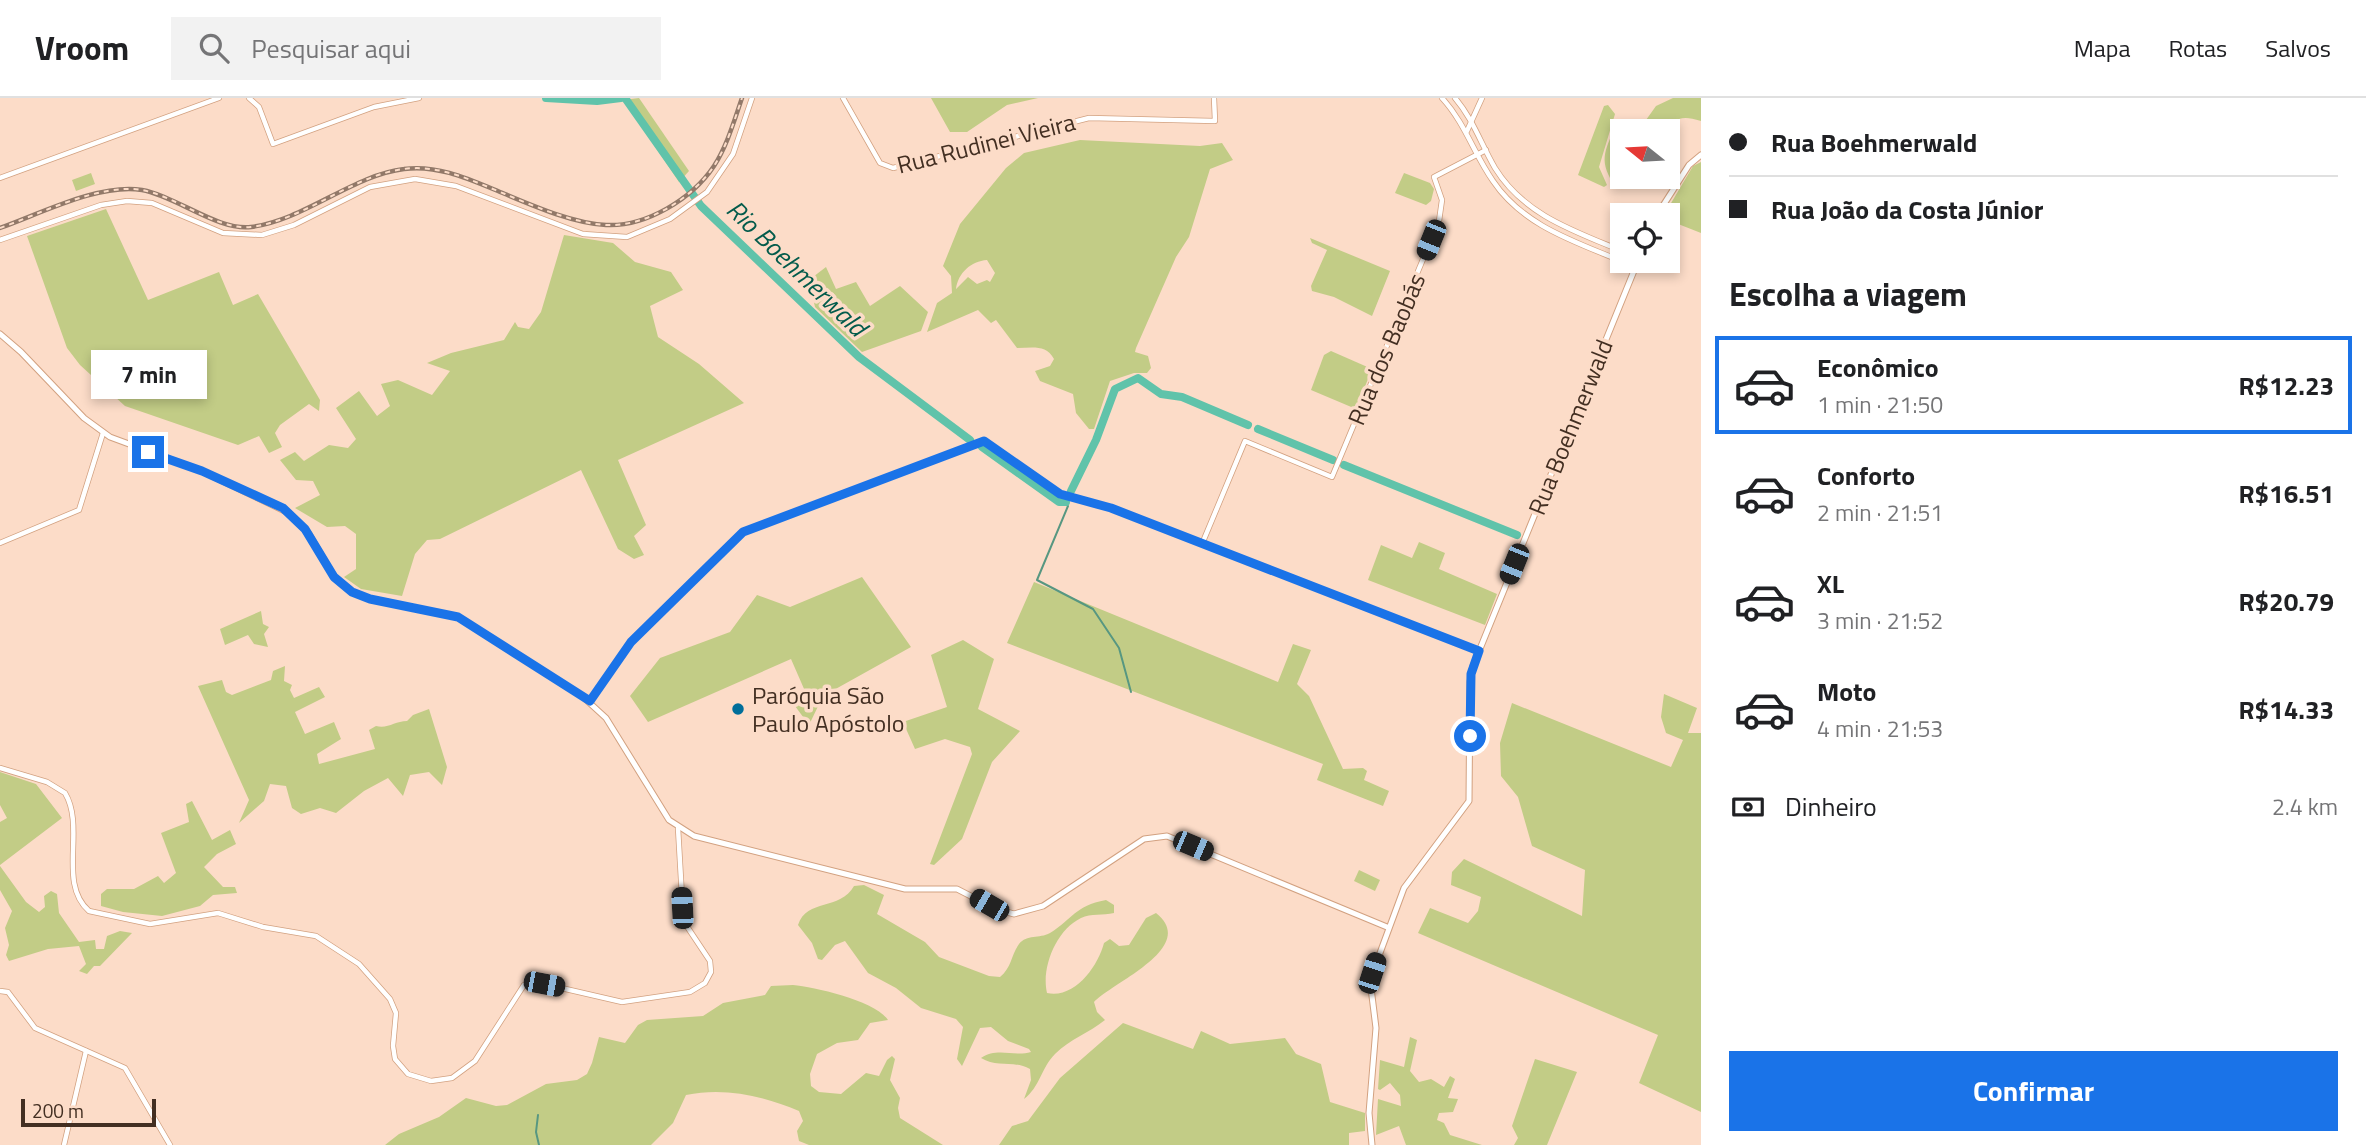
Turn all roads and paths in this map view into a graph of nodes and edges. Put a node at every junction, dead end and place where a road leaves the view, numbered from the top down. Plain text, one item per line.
1 (219, 98) edge
2 (249, 98) edge
3 (419, 98) edge
4 (752, 98) edge
5 (843, 98) edge
6 (1214, 98) edge
7 (1442, 98) edge
8 (1455, 98) edge
9 (1482, 98) edge
10 (409, 99) edge
11 (1473, 122) junction
12 (1467, 131) junction
13 (1486, 150) junction
14 (1478, 154) junction
15 (1701, 155) edge
16 (0, 178) edge
17 (1665, 203) edge
18 (0, 240) edge
19 (1610, 246) edge
20 (1610, 254) edge
21 (1632, 273) edge
22 (0, 334) edge
23 (103, 433) junction
24 (0, 543) edge
25 (1202, 544) junction
26 (1479, 651) junction
27 (590, 701) junction
28 (0, 768) edge
29 (678, 828) junction
30 (1387, 926) junction
31 (0, 992) edge
32 (86, 1051) junction
33 (64, 1145) edge
34 (170, 1145) edge
35 (1372, 1145) edge

1 - 16 street
2 - 10 street
3 - 10 street
4 - 18 street
5 - 6 street, Rua Rudinei Vieira
7 - 12 street
8 - 11 street
9 - 11 street
11 - 12 street
11 - 13 street
12 - 14 street
13 - 14 street
13 - 19 street
14 - 20 street
14 - 25 street, Rua dos Baobás
15 - 17 main road
21 - 26 main road, Rua Boehmerwald
22 - 23 main road
23 - 24 street
23 - 27 main road
25 - 26 street
25 - 27 street
26 - 30 main road, Rua Boehmerwald
27 - 29 main road
28 - 29 street
29 - 30 main road
30 - 35 main road, Rua Boehmerwald
31 - 32 street
32 - 33 street
32 - 34 street

